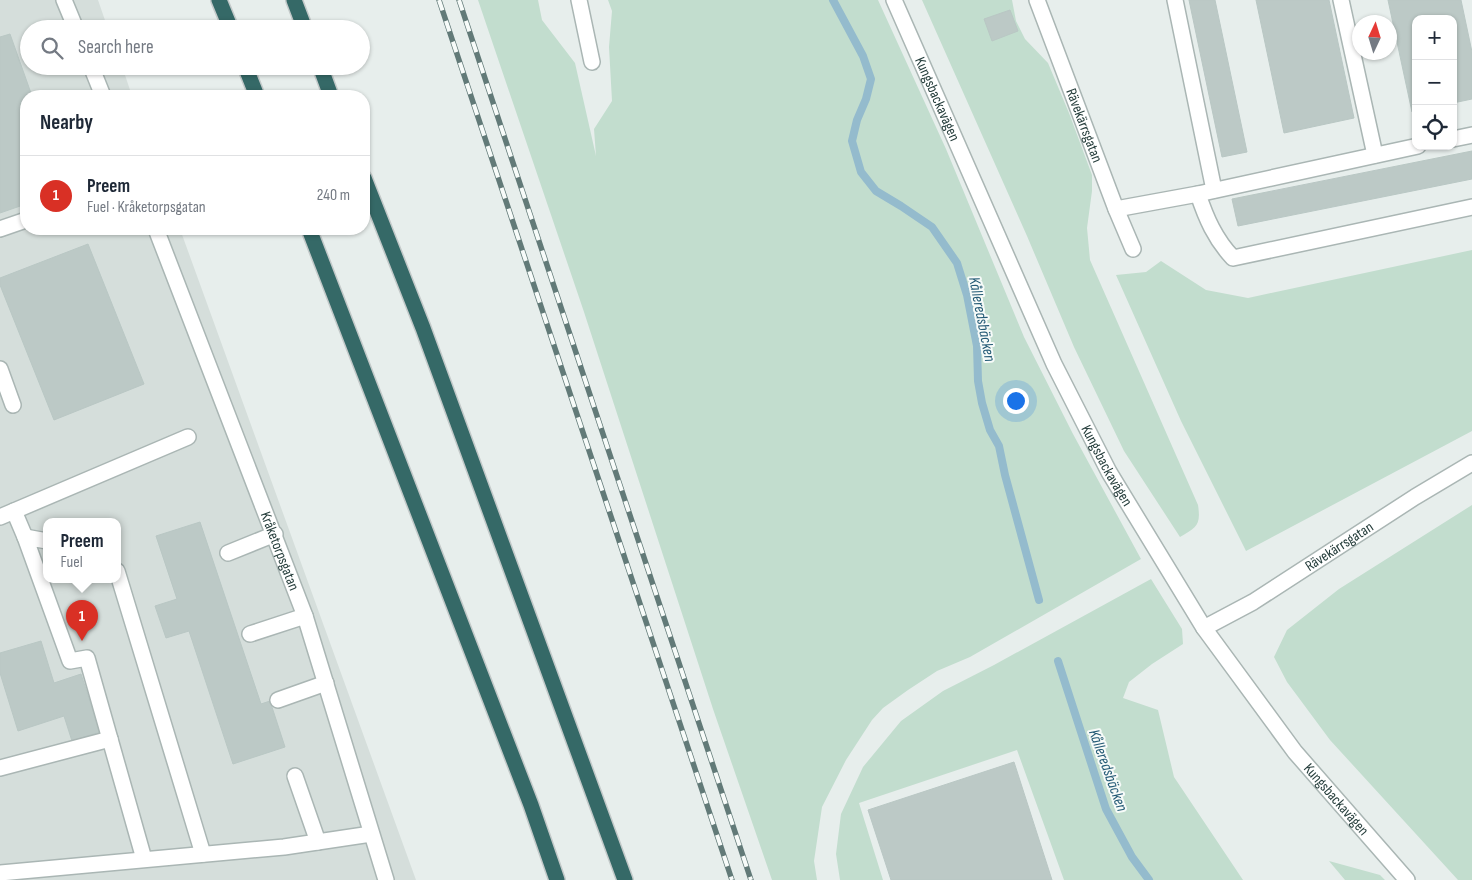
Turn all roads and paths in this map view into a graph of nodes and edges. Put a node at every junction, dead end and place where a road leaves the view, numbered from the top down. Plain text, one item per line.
1 (64, 0) edge
2 (219, 0) edge
3 (294, 0) edge
4 (579, 0) edge
5 (894, 0) edge
6 (1037, 0) edge
7 (1175, 0) edge
8 (1342, 0) edge
9 (72, 20) edge
10 (227, 20) edge
11 (302, 20) edge
12 (592, 62) dead end
13 (95, 75) edge
14 (249, 75) edge
15 (324, 75) edge
16 (101, 90) edge
17 (255, 90) edge
18 (330, 90) edge
19 (1472, 135) edge
20 (1457, 138) edge
21 (1412, 147) edge
22 (1375, 155) junction
23 (1214, 190) junction
24 (370, 193) edge
25 (1198, 194) junction
26 (1472, 207) edge
27 (1116, 209) junction
28 (20, 222) edge
29 (0, 229) edge
30 (158, 235) edge
31 (311, 235) edge
32 (1133, 248) dead end
33 (0, 369) edge
34 (13, 405) dead end
35 (188, 437) dead end
36 (1472, 464) edge
37 (7, 514) edge
38 (274, 534) junction
39 (25, 537) junction
40 (43, 540) edge
41 (228, 553) dead end
42 (121, 583) edge
43 (305, 616) junction
44 (1204, 628) junction
45 (250, 634) dead end
46 (326, 683) junction
47 (278, 700) dead end
48 (110, 739) junction
49 (0, 768) edge
50 (296, 776) dead end
51 (371, 834) junction
52 (318, 842) junction
53 (203, 854) junction
54 (144, 859) junction
55 (0, 873) edge
56 (386, 880) edge
57 (558, 880) edge
58 (626, 880) edge
59 (1407, 880) edge

1 - 9 street
2 - 10 highway
3 - 11 highway
4 - 12 street
5 - 44 street, Kungsbackavägen
6 - 27 street, Rävekärrsgatan
7 - 23 street
8 - 22 street
13 - 16 street
14 - 17 highway
15 - 18 highway
19 - 20 street
21 - 22 street
22 - 23 street
23 - 25 street
24 - 58 highway
25 - 26 street
25 - 27 street
27 - 32 street, Rävekärrsgatan
28 - 29 street
30 - 38 street, Kråketorpsgatan
31 - 57 highway
33 - 34 street
35 - 37 street
36 - 44 street, Rävekärrsgatan
37 - 39 street
38 - 41 street
38 - 43 street, Kråketorpsgatan
39 - 40 street
39 - 48 street
42 - 53 street
43 - 45 street
43 - 46 street, Kråketorpsgatan
44 - 59 street, Kungsbackavägen
46 - 47 street
46 - 51 street, Kråketorpsgatan
48 - 49 street
48 - 54 street
50 - 52 street
51 - 52 street
51 - 56 street, Kråketorpsgatan
52 - 53 street
53 - 54 street
54 - 55 street

